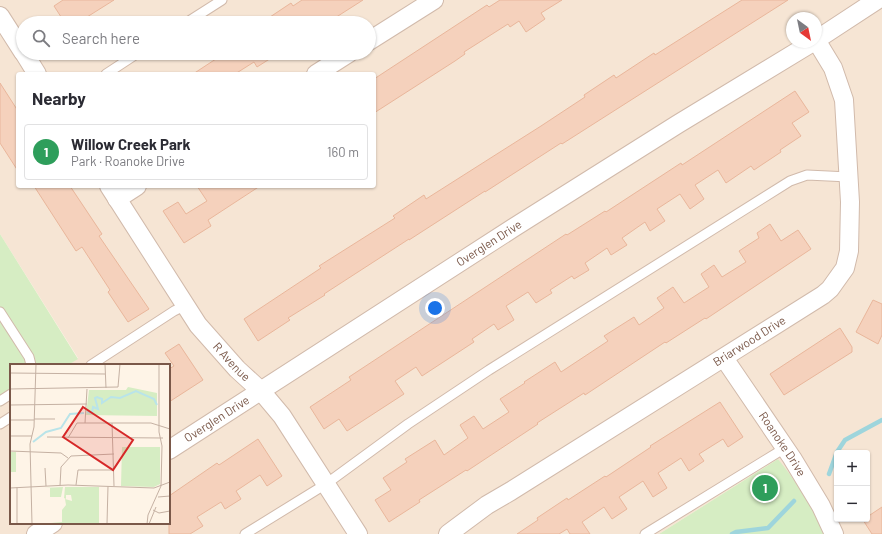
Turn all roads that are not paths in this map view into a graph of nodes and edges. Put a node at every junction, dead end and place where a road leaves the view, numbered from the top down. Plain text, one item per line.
1 (222, 0) edge
2 (434, 0) edge
3 (877, 0) edge
4 (0, 16) edge
5 (197, 16) edge
6 (822, 36) edge
7 (376, 37) edge
8 (16, 41) edge
9 (802, 48) edge
10 (821, 48) edge
11 (28, 60) edge
12 (127, 60) edge
13 (338, 60) edge
14 (36, 72) edge
15 (109, 72) edge
16 (319, 72) edge
17 (849, 177) junction
18 (129, 188) edge
19 (113, 192) edge
20 (186, 305) junction
21 (0, 312) edge
22 (724, 358) junction
23 (31, 364) edge
24 (93, 364) edge
25 (261, 391) junction
26 (10, 395) edge
27 (0, 401) edge
28 (10, 418) edge
29 (0, 424) edge
30 (785, 448) junction
31 (170, 449) edge
32 (326, 484) junction
33 (51, 524) edge
34 (36, 534) edge
35 (245, 534) edge
36 (358, 534) edge
37 (448, 534) edge
38 (645, 534) edge
39 (834, 534) edge

1 - 5 lane
2 - 7 street
3 - 6 street
4 - 8 street
9 - 25 street, Overglen Drive
10 - 17 street, Briarwood Drive
11 - 14 street
12 - 15 lane
13 - 16 street
17 - 22 street, Briarwood Drive
17 - 32 lane
18 - 19 street
19 - 20 street, R Avenue
20 - 24 lane
20 - 25 street, R Avenue
21 - 23 lane
22 - 30 street, Roanoke Drive
22 - 37 street, Briarwood Drive
25 - 31 street, Overglen Drive
25 - 32 street, R Avenue
26 - 27 lane
28 - 29 lane
30 - 38 lane
30 - 39 street, Roanoke Drive
32 - 35 lane
32 - 36 street, R Avenue
33 - 34 street

